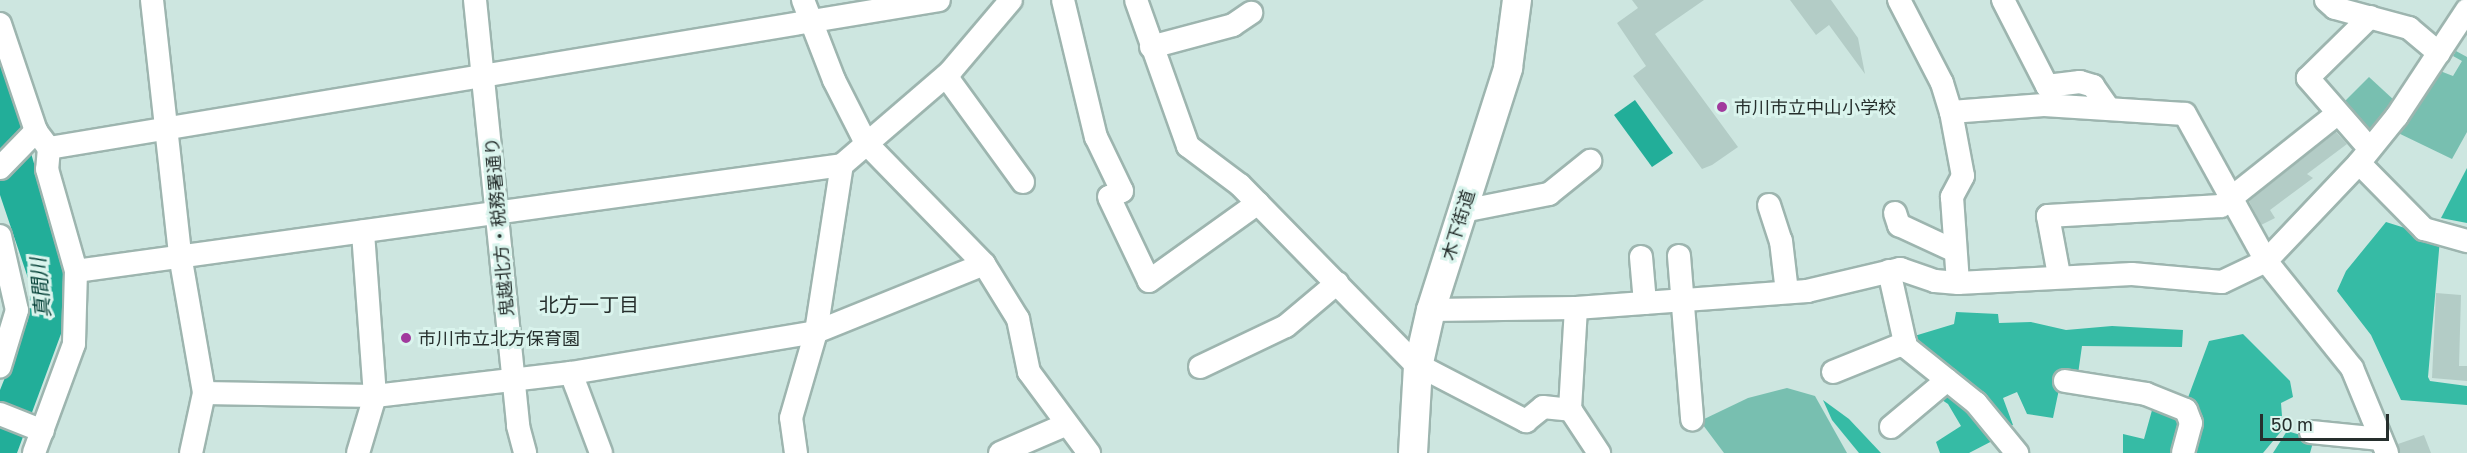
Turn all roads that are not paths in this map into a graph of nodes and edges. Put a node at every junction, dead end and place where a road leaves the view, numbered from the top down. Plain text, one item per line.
1 (152, 0) edge
2 (475, 0) edge
3 (939, 0) edge
4 (1011, 0) edge
5 (1063, 0) edge
6 (1137, 0) edge
7 (1517, 0) edge
8 (1899, 0) edge
9 (2003, 0) edge
10 (2326, 0) edge
11 (808, 10) edge
12 (2467, 10) edge
13 (1251, 13) dead end
14 (2370, 17) junction
15 (0, 24) edge
16 (1151, 47) junction
17 (2439, 52) junction
18 (486, 76) junction
19 (946, 76) junction
20 (2109, 109) junction
21 (1951, 112) junction
22 (2337, 114) junction
23 (165, 129) junction
24 (866, 143) junction
25 (44, 149) junction
26 (2364, 155) junction
27 (3, 161) edge
28 (1590, 161) dead end
29 (842, 165) junction
30 (1023, 182) dead end
31 (2230, 198) junction
32 (1258, 203) junction
33 (1769, 205) dead end
34 (497, 210) junction
35 (1463, 211) junction
36 (1895, 213) dead end
37 (363, 231) junction
38 (0, 236) edge
39 (2467, 240) edge
40 (1955, 251) junction
41 (180, 255) junction
42 (1679, 256) dead end
43 (1641, 257) dead end
44 (2266, 261) junction
45 (984, 264) junction
46 (76, 270) junction
47 (1889, 271) junction
48 (2059, 275) junction
49 (1337, 283) junction
50 (1958, 283) junction
51 (1787, 292) junction
52 (1684, 300) junction
53 (1645, 303) junction
54 (1576, 308) junction
55 (1431, 310) junction
56 (816, 332) junction
57 (1905, 343) junction
58 (0, 366) edge
59 (1418, 366) junction
60 (1200, 368) dead end
61 (1833, 372) dead end
62 (571, 374) junction
63 (1947, 380) junction
64 (514, 381) junction
65 (2065, 381) dead end
66 (204, 393) junction
67 (375, 396) junction
68 (1571, 410) junction
69 (0, 414) edge
70 (1692, 419) dead end
71 (1065, 425) junction
72 (1891, 427) dead end
73 (43, 431) junction
74 (2311, 432) dead end
75 (2384, 446) edge
76 (34, 453) edge
77 (191, 453) edge
78 (358, 453) edge
79 (525, 453) edge
80 (601, 453) edge
81 (796, 453) edge
82 (1000, 453) edge
83 (1089, 453) edge
84 (1413, 453) edge
85 (1599, 453) edge
86 (2017, 453) edge
87 (2183, 453) edge

1 - 23 street
2 - 18 street, 鬼越北方・税務署通り
3 - 11 street
4 - 19 street
5 - 32 street
6 - 16 street
7 - 35 main road, 木下街道
8 - 21 street
9 - 20 street
10 - 14 street
11 - 18 street
11 - 24 street
12 - 17 street
13 - 16 street
14 - 17 street
14 - 22 street
15 - 25 street
16 - 32 street
17 - 26 street
18 - 23 street
18 - 34 street, 鬼越北方・税務署通り
19 - 24 street
19 - 30 street
20 - 21 street
20 - 31 street
21 - 40 street
22 - 26 street
22 - 31 street
23 - 25 street
23 - 41 street
24 - 29 street
24 - 45 street
25 - 27 street
25 - 27 street
25 - 46 street
26 - 39 street
26 - 44 street
28 - 35 street
29 - 34 street
29 - 56 street
31 - 44 street
31 - 48 street
32 - 49 street
33 - 51 street
34 - 37 street
34 - 64 street, 鬼越北方・税務署通り
35 - 55 main road, 木下街道
36 - 40 street
37 - 41 street
37 - 67 street
38 - 58 street
40 - 50 street
41 - 46 street
41 - 66 street
42 - 52 street
43 - 53 street
44 - 48 street
44 - 75 street
45 - 56 street
45 - 71 street
46 - 73 street
47 - 50 street
47 - 51 street
47 - 57 street
48 - 50 street
49 - 59 street
49 - 60 street
51 - 52 street
52 - 53 street
52 - 70 street
53 - 54 street
54 - 55 street
54 - 68 street
55 - 59 main road, 木下街道
56 - 62 street
56 - 81 street
57 - 61 street
57 - 63 street
59 - 68 street
59 - 84 main road, 木下街道
62 - 64 street
62 - 80 street
63 - 72 street
63 - 86 street
64 - 67 street
64 - 79 street, 鬼越北方・税務署通り
65 - 87 street
66 - 67 street
66 - 77 street
67 - 78 street
68 - 85 street
69 - 73 street
71 - 82 street
71 - 83 street
73 - 76 street
74 - 75 street

